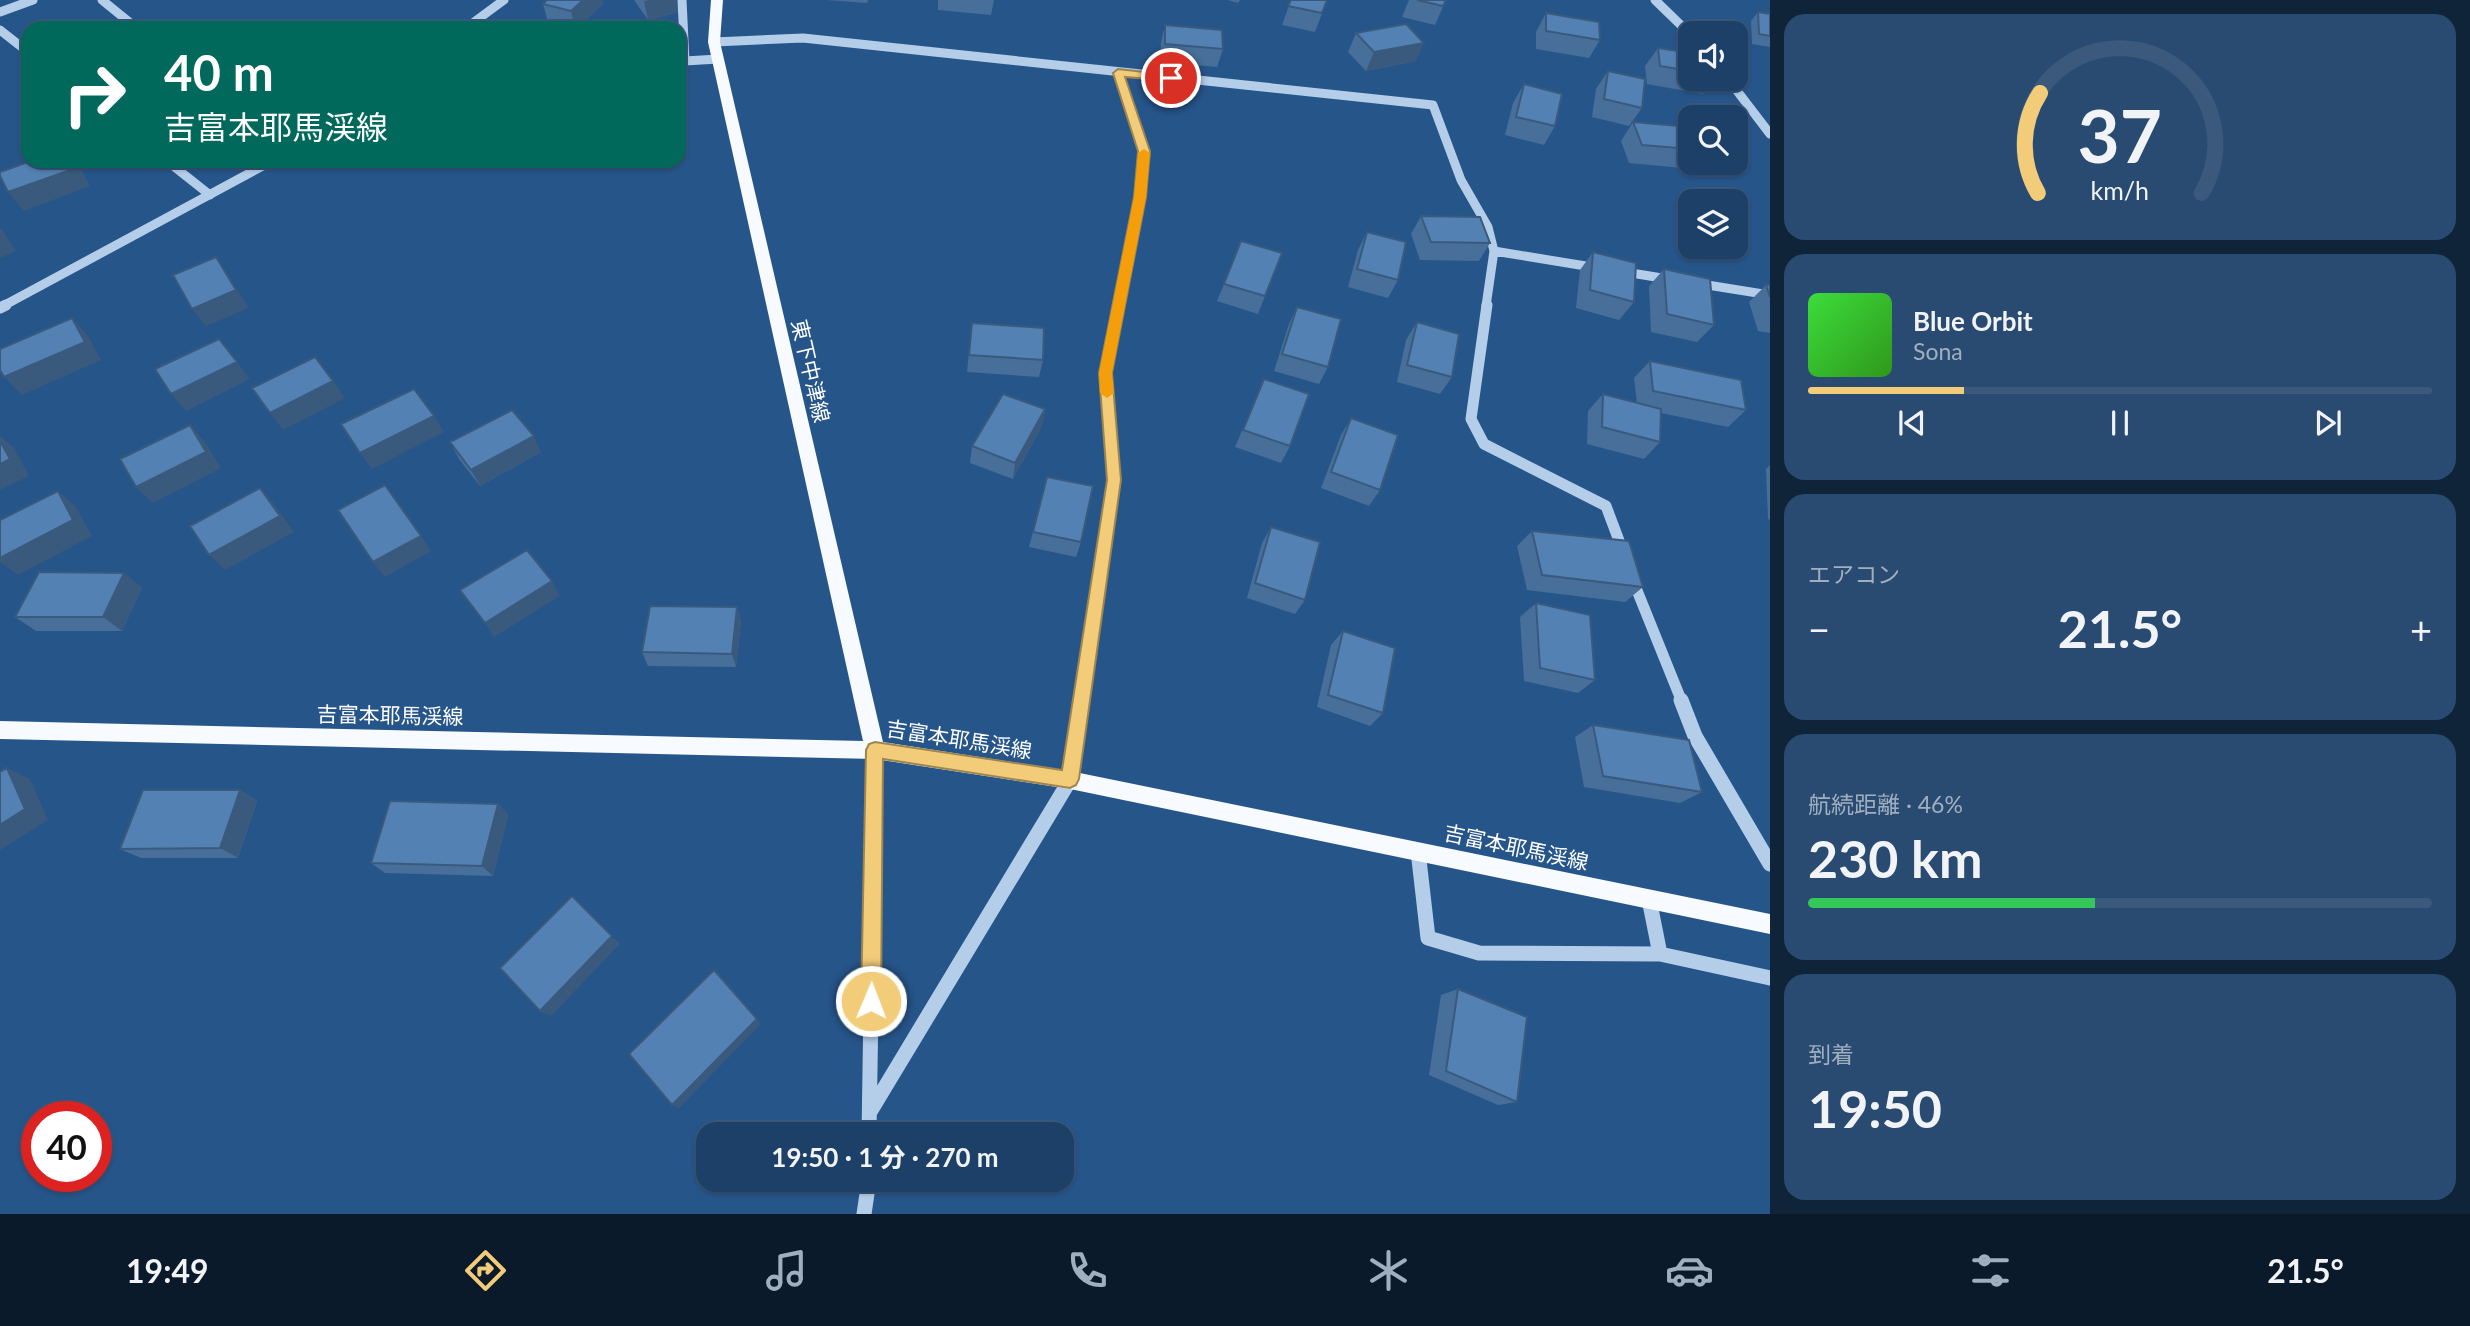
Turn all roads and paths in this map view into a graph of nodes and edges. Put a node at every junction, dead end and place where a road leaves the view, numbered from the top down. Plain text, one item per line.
1 (33, 0) edge
2 (102, 0) edge
3 (504, 0) edge
4 (682, 0) edge
5 (717, 0) edge
6 (1655, 0) edge
7 (0, 12) edge
8 (128, 21) edge
9 (476, 21) edge
10 (683, 21) edge
11 (1678, 22) edge
12 (0, 30) edge
13 (714, 42) junction
14 (21, 46) edge
15 (718, 59) junction
16 (686, 61) edge
17 (1118, 73) junction
18 (1737, 91) edge
19 (1770, 134) edge
20 (176, 168) edge
21 (259, 168) edge
22 (210, 195) junction
23 (1494, 251) junction
24 (1770, 295) edge
25 (0, 308) edge
26 (0, 730) edge
27 (875, 750) junction
28 (1070, 779) junction
29 (1418, 851) junction
30 (1770, 863) edge
31 (1649, 899) junction
32 (1770, 924) edge
33 (1660, 954) junction
34 (1770, 978) edge
35 (870, 1112) junction
36 (870, 1122) edge
37 (867, 1192) edge
38 (864, 1214) edge

1 - 7 street
2 - 8 street
3 - 9 street
4 - 10 street
5 - 13 main road, 東下中津線
6 - 11 street
12 - 14 street
13 - 15 main road, 東下中津線
13 - 17 street
15 - 16 street
15 - 27 main road, 東下中津線
17 - 23 street
17 - 28 street
18 - 19 street
20 - 22 street
21 - 22 street
22 - 25 street
23 - 24 street
23 - 30 street
26 - 27 main road, 吉富本耶馬渓線
27 - 28 main road, 吉富本耶馬渓線
27 - 35 street
28 - 29 main road, 吉富本耶馬渓線
28 - 35 street
29 - 31 main road, 吉富本耶馬渓線
29 - 33 street
31 - 32 main road, 吉富本耶馬渓線
31 - 33 street
33 - 34 street
35 - 36 street
37 - 38 street

